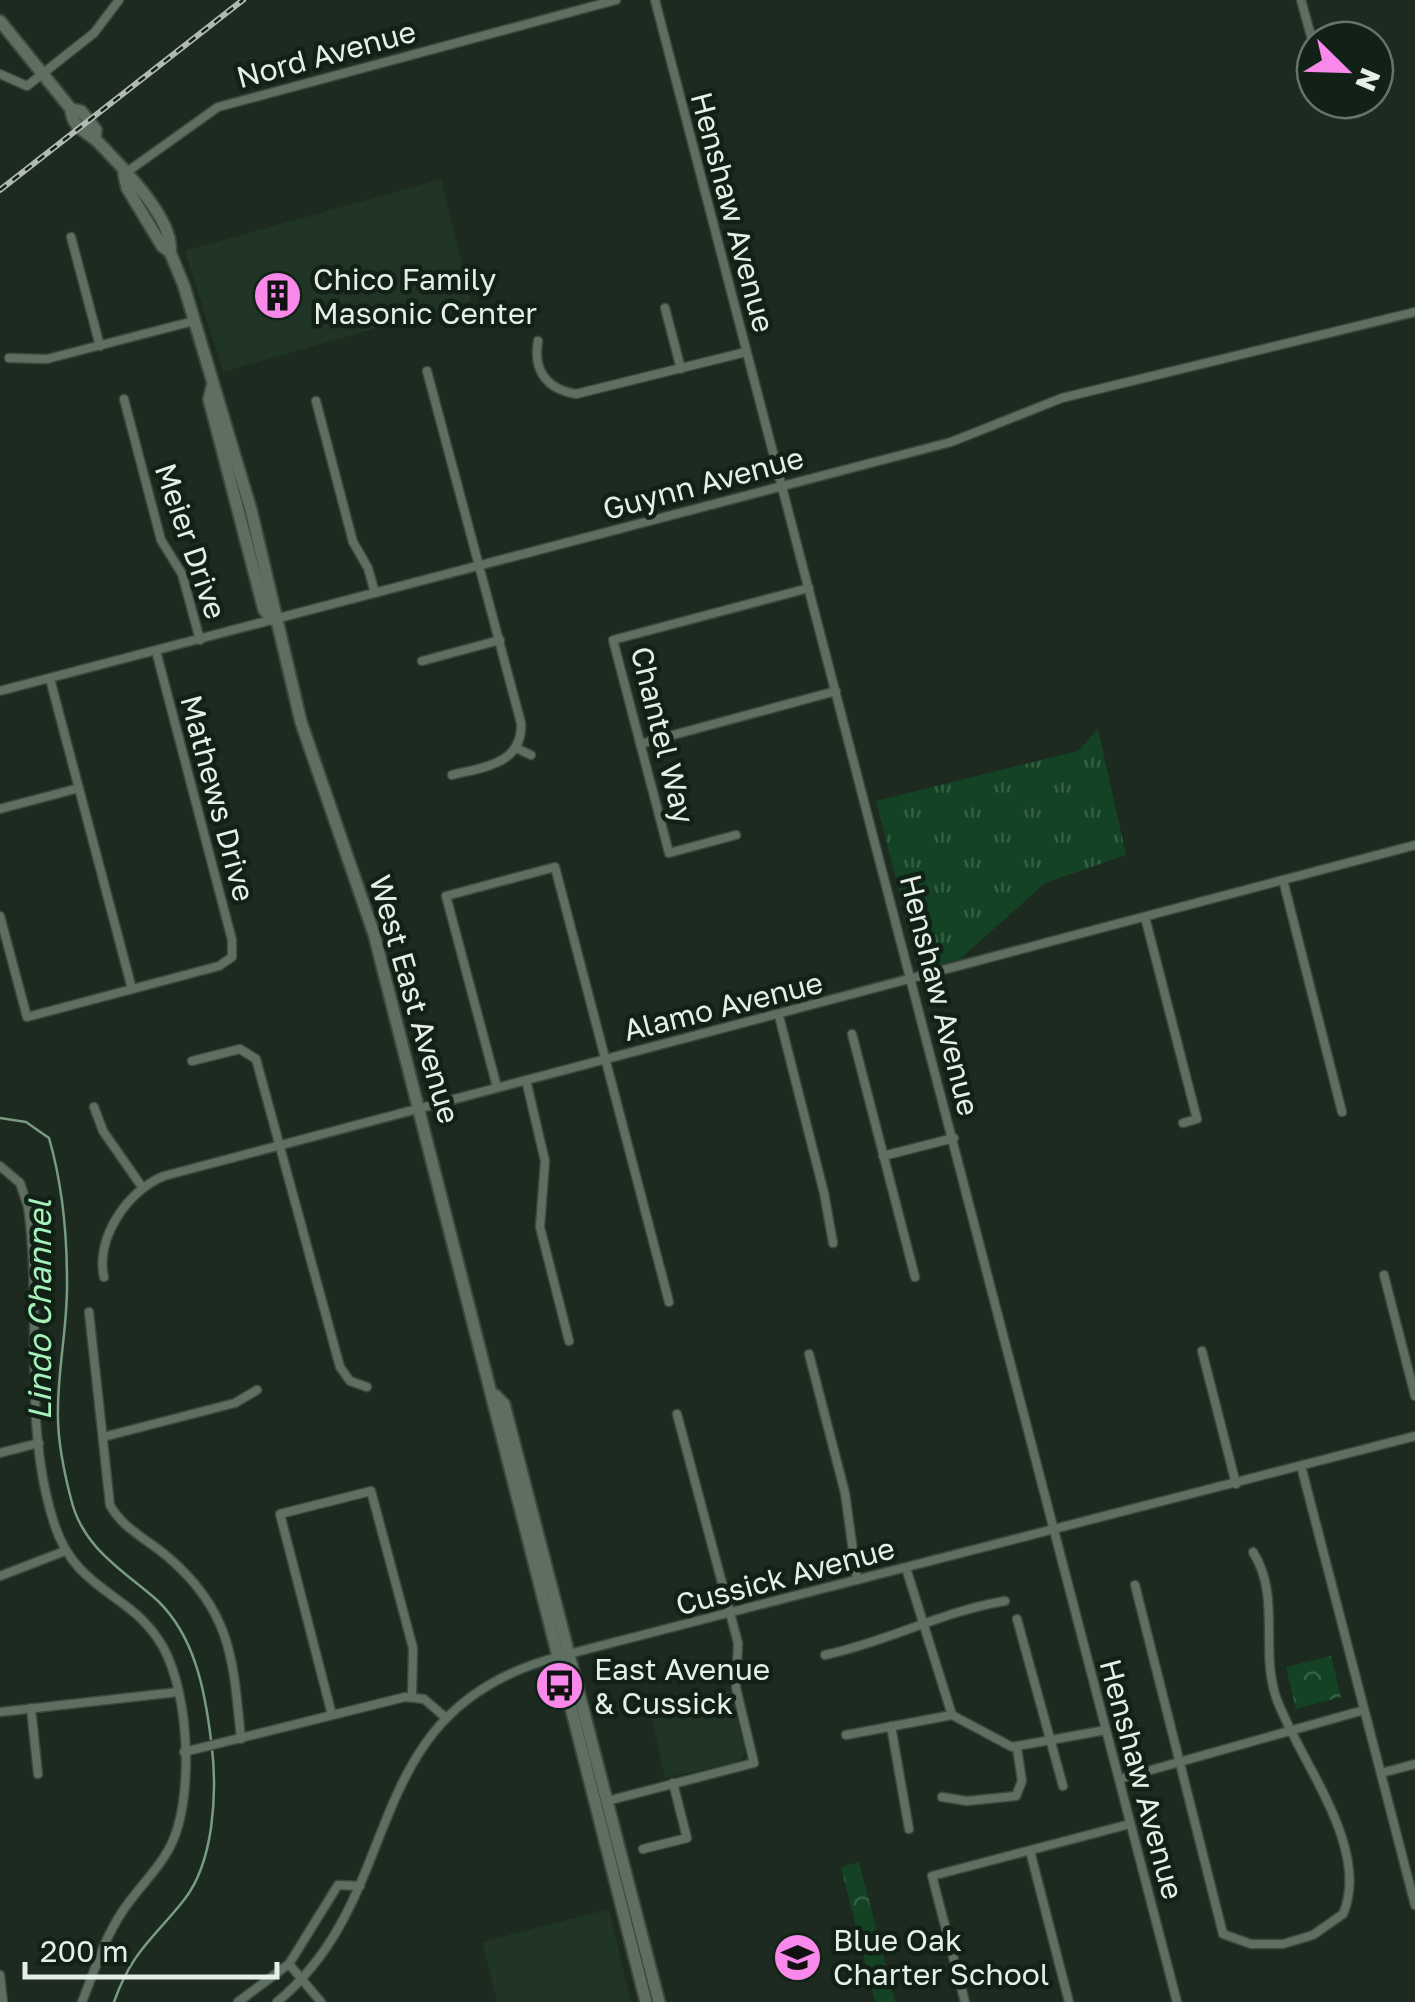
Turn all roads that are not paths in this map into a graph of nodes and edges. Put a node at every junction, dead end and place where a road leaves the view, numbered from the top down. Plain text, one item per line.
1 (118, 0) edge
2 (616, 0) edge
3 (655, 0) edge
4 (0, 21) edge
5 (0, 74) edge
6 (43, 74) junction
7 (124, 174) junction
8 (71, 237) dead end
9 (665, 308) dead end
10 (1415, 312) edge
11 (194, 321) junction
12 (538, 341) dead end
13 (100, 346) junction
14 (746, 352) junction
15 (9, 358) dead end
16 (681, 369) junction
17 (426, 372) dead end
18 (124, 399) dead end
19 (316, 401) dead end
20 (781, 486) junction
21 (480, 565) junction
22 (809, 588) junction
23 (375, 593) junction
24 (274, 620) junction
25 (200, 640) junction
26 (500, 640) junction
27 (156, 651) junction
28 (422, 661) dead end
29 (50, 679) junction
30 (0, 691) edge
31 (836, 691) junction
32 (640, 744) junction
33 (516, 748) junction
34 (531, 755) dead end
35 (452, 775) dead end
36 (79, 788) junction
37 (0, 808) edge
38 (736, 836) dead end
39 (1415, 845) edge
40 (1283, 880) junction
41 (0, 916) edge
42 (1145, 917) junction
43 (912, 978) junction
44 (132, 989) junction
45 (779, 1016) junction
46 (852, 1034) dead end
47 (606, 1059) junction
48 (192, 1061) dead end
49 (526, 1080) junction
50 (497, 1088) junction
51 (94, 1107) dead end
52 (420, 1108) junction
53 (1342, 1112) dead end
54 (1184, 1123) dead end
55 (954, 1138) junction
56 (281, 1146) junction
57 (883, 1156) junction
58 (0, 1166) edge
59 (142, 1187) junction
60 (832, 1243) dead end
61 (1384, 1275) dead end
62 (104, 1277) dead end
63 (914, 1277) dead end
64 (669, 1302) dead end
65 (89, 1312) dead end
66 (569, 1341) dead end
67 (1202, 1351) dead end
68 (809, 1354) dead end
69 (368, 1387) dead end
70 (257, 1390) dead end
71 (1415, 1396) edge
72 (678, 1414) dead end
73 (104, 1436) junction
74 (1415, 1436) edge
75 (39, 1442) junction
76 (0, 1453) edge
77 (1301, 1466) junction
78 (1236, 1484) junction
79 (1055, 1530) junction
80 (64, 1552) junction
81 (1252, 1552) dead end
82 (906, 1568) junction
83 (0, 1576) edge
84 (858, 1580) junction
85 (1135, 1586) dead end
86 (1005, 1600) dead end
87 (730, 1615) junction
88 (1017, 1619) dead end
89 (926, 1624) junction
90 (825, 1654) dead end
91 (563, 1656) junction
92 (178, 1692) junction
93 (412, 1696) junction
94 (32, 1708) junction
95 (1364, 1710) junction
96 (0, 1712) edge
97 (952, 1715) junction
98 (332, 1716) junction
99 (444, 1717) junction
100 (891, 1726) junction
101 (1106, 1730) junction
102 (1290, 1731) junction
103 (846, 1735) dead end
104 (241, 1738) junction
105 (1050, 1740) junction
106 (1017, 1748) junction
107 (184, 1752) junction
108 (1415, 1764) edge
109 (1180, 1765) junction
110 (1381, 1773) junction
111 (38, 1774) dead end
112 (1118, 1780) junction
113 (673, 1784) junction
114 (1064, 1786) dead end
115 (942, 1797) dead end
116 (607, 1800) junction
117 (1130, 1824) junction
118 (909, 1828) dead end
119 (643, 1849) dead end
120 (1030, 1851) junction
121 (1415, 1858) edge
122 (1404, 1861) junction
123 (360, 1886) junction
124 (1415, 1904) edge
125 (289, 1964) junction
126 (0, 1975) edge
127 (302, 1979) junction
128 (3, 2002) edge
129 (82, 2002) edge
130 (238, 2002) edge
131 (277, 2002) edge
132 (320, 2002) edge
133 (646, 2002) edge
134 (659, 2002) edge
135 (965, 2002) edge
136 (1069, 2002) edge
137 (1177, 2002) edge

1 - 6 street
2 - 7 street, Nord Avenue
3 - 14 street, Henshaw Avenue
4 - 6 main road, West East Avenue
5 - 6 street
6 - 7 main road, West East Avenue
7 - 11 main road, West East Avenue
8 - 13 street
9 - 16 street
10 - 20 street, Guynn Avenue
11 - 13 street
11 - 24 main road, West East Avenue
12 - 16 street
13 - 15 street
14 - 16 street
14 - 20 street, Henshaw Avenue
17 - 21 street
18 - 25 street, Meier Drive
19 - 23 street
20 - 21 street, Guynn Avenue
20 - 22 street, Henshaw Avenue
21 - 23 street, Guynn Avenue
21 - 26 street
22 - 31 street, Henshaw Avenue
22 - 32 street, Chantel Way
23 - 24 street, Guynn Avenue
24 - 25 street, Guynn Avenue
24 - 52 main road, West East Avenue
25 - 27 street, Guynn Avenue
26 - 28 street
26 - 33 street
27 - 29 street, Guynn Avenue
27 - 44 street, Mathews Drive
29 - 30 street, Guynn Avenue
29 - 36 street
31 - 32 street
31 - 43 street, Henshaw Avenue
32 - 38 street, Chantel Way
33 - 34 street
33 - 35 street
36 - 37 street
36 - 44 street
39 - 40 street, Alamo Avenue
40 - 42 street, Alamo Avenue
40 - 53 street
41 - 44 street
42 - 43 street, Alamo Avenue
42 - 54 street
43 - 45 street, Alamo Avenue
43 - 55 street, Henshaw Avenue
45 - 47 street, Alamo Avenue
45 - 60 street
46 - 57 street
47 - 49 street, Alamo Avenue
47 - 50 street
47 - 64 street
48 - 56 street
49 - 50 street, Alamo Avenue
49 - 66 street
50 - 52 street, Alamo Avenue
51 - 59 street
52 - 56 street, Alamo Avenue
52 - 91 main road, West East Avenue
55 - 57 street
55 - 79 street, Henshaw Avenue
56 - 59 street, Alamo Avenue
56 - 69 street
57 - 63 street
58 - 75 street
59 - 62 street
61 - 71 street
65 - 73 street
67 - 78 street
68 - 84 street
70 - 73 street
72 - 87 street
73 - 104 street
74 - 77 street, Cussick Avenue
75 - 76 street
75 - 80 street
77 - 78 street, Cussick Avenue
77 - 95 street
78 - 79 street, Cussick Avenue
79 - 82 street, Cussick Avenue
79 - 101 street, Henshaw Avenue
80 - 83 street
80 - 92 street
81 - 102 street
82 - 84 street, Cussick Avenue
82 - 89 street
84 - 87 street, Cussick Avenue
85 - 109 street
86 - 89 street
87 - 91 street, Cussick Avenue
87 - 113 street
88 - 105 street
89 - 90 street
89 - 97 street
91 - 99 street, Cussick Avenue
91 - 116 main road, West East Avenue
91 - 133 main road, West East Avenue
92 - 94 street
92 - 107 street
93 - 98 street
93 - 98 street
93 - 99 street
94 - 96 street
94 - 111 street
95 - 102 street
95 - 110 street
97 - 100 street
97 - 106 street
98 - 104 street
99 - 123 street, Cussick Avenue
100 - 103 street
100 - 118 street
101 - 105 street
101 - 112 street, Henshaw Avenue
102 - 109 street
102 - 109 street
104 - 107 street
105 - 106 street
105 - 114 street
106 - 115 street
107 - 129 street
108 - 110 street
109 - 112 street
110 - 122 street
112 - 117 street, Henshaw Avenue
113 - 116 street
113 - 119 street
116 - 134 main road, West East Avenue
117 - 120 street
117 - 137 street, Henshaw Avenue
120 - 135 street
120 - 136 street
121 - 122 street
122 - 124 street
123 - 125 street
123 - 127 street, Cussick Avenue
125 - 127 street
125 - 130 street
126 - 128 street
127 - 131 street, Cussick Avenue
127 - 132 street

